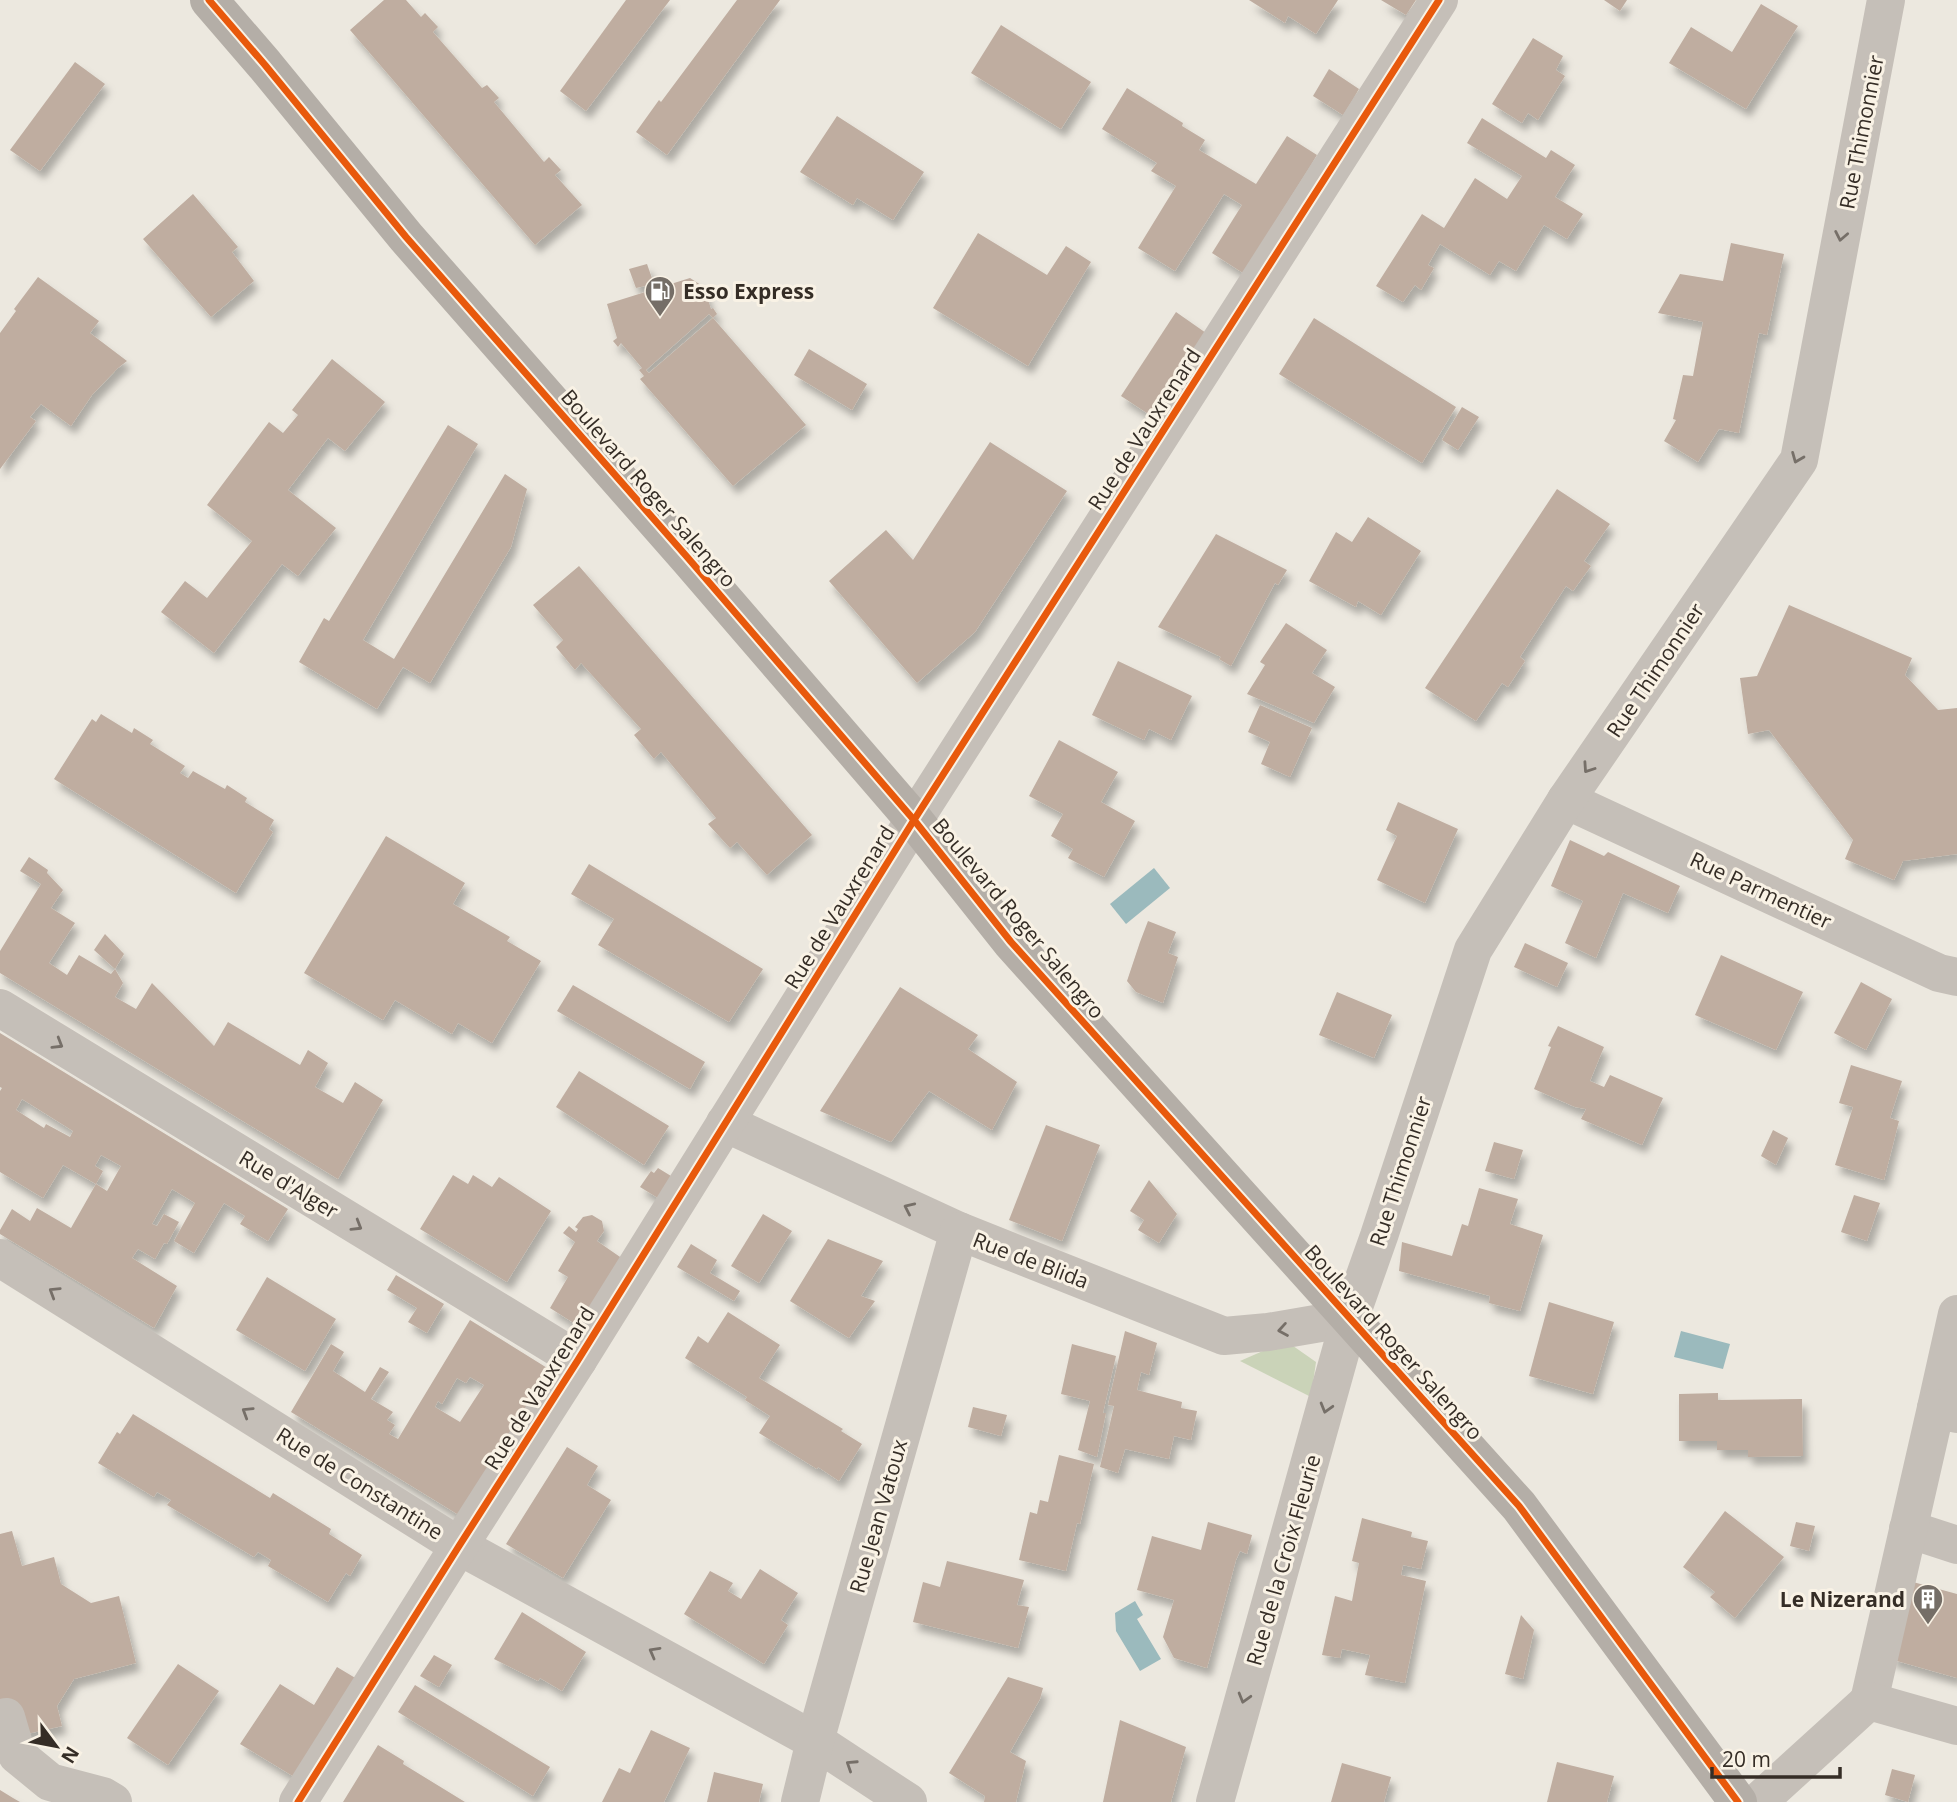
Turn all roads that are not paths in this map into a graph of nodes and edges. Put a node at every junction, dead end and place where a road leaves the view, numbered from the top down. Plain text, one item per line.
1 (209, 0) edge
2 (1439, 0) edge
3 (1886, 0) edge
4 (1566, 800) junction
5 (914, 820) junction
6 (1957, 977) edge
7 (0, 1008) edge
8 (725, 1123) junction
9 (959, 1231) junction
10 (0, 1258) edge
11 (1957, 1314) edge
12 (1350, 1318) junction
13 (578, 1360) junction
14 (1946, 1411) edge
15 (1908, 1529) junction
16 (1957, 1545) edge
17 (459, 1546) junction
18 (1868, 1701) junction
19 (6, 1717) dead end
20 (1957, 1726) edge
21 (815, 1741) junction
22 (113, 1802) edge
23 (298, 1802) edge
24 (800, 1802) edge
25 (908, 1802) edge
26 (1215, 1802) edge
27 (1738, 1802) edge
28 (1758, 1802) edge

1 - 5 main road, Boulevard Roger Salengro
2 - 5 street, Rue de Vauxrenard
3 -> 4 street, Rue Thimonnier
4 - 6 street, Rue Parmentier
4 - 12 street, Rue Thimonnier
5 - 8 street, Rue de Vauxrenard
5 - 12 main road, Boulevard Roger Salengro
7 -> 13 street, Rue d'Alger
9 -> 8 street, Rue de Blida
8 - 13 street, Rue de Vauxrenard
12 -> 9 street, Rue de Blida
9 - 21 street, Rue Jean Vatoux
17 -> 10 street, Rue de Constantine
11 - 14 street
12 -> 26 street, Rue de la Croix Fleurie
12 - 27 main road, Boulevard Roger Salengro
13 - 17 street, Rue de Vauxrenard
14 - 15 street
15 - 16 street
15 - 18 street
21 -> 17 street, Rue de Constantine
17 - 23 street, Rue de Vauxrenard
18 - 20 street
18 - 28 street
19 - 22 street
21 - 24 street, Rue Jean Vatoux
25 -> 21 street, Rue de Constantine

